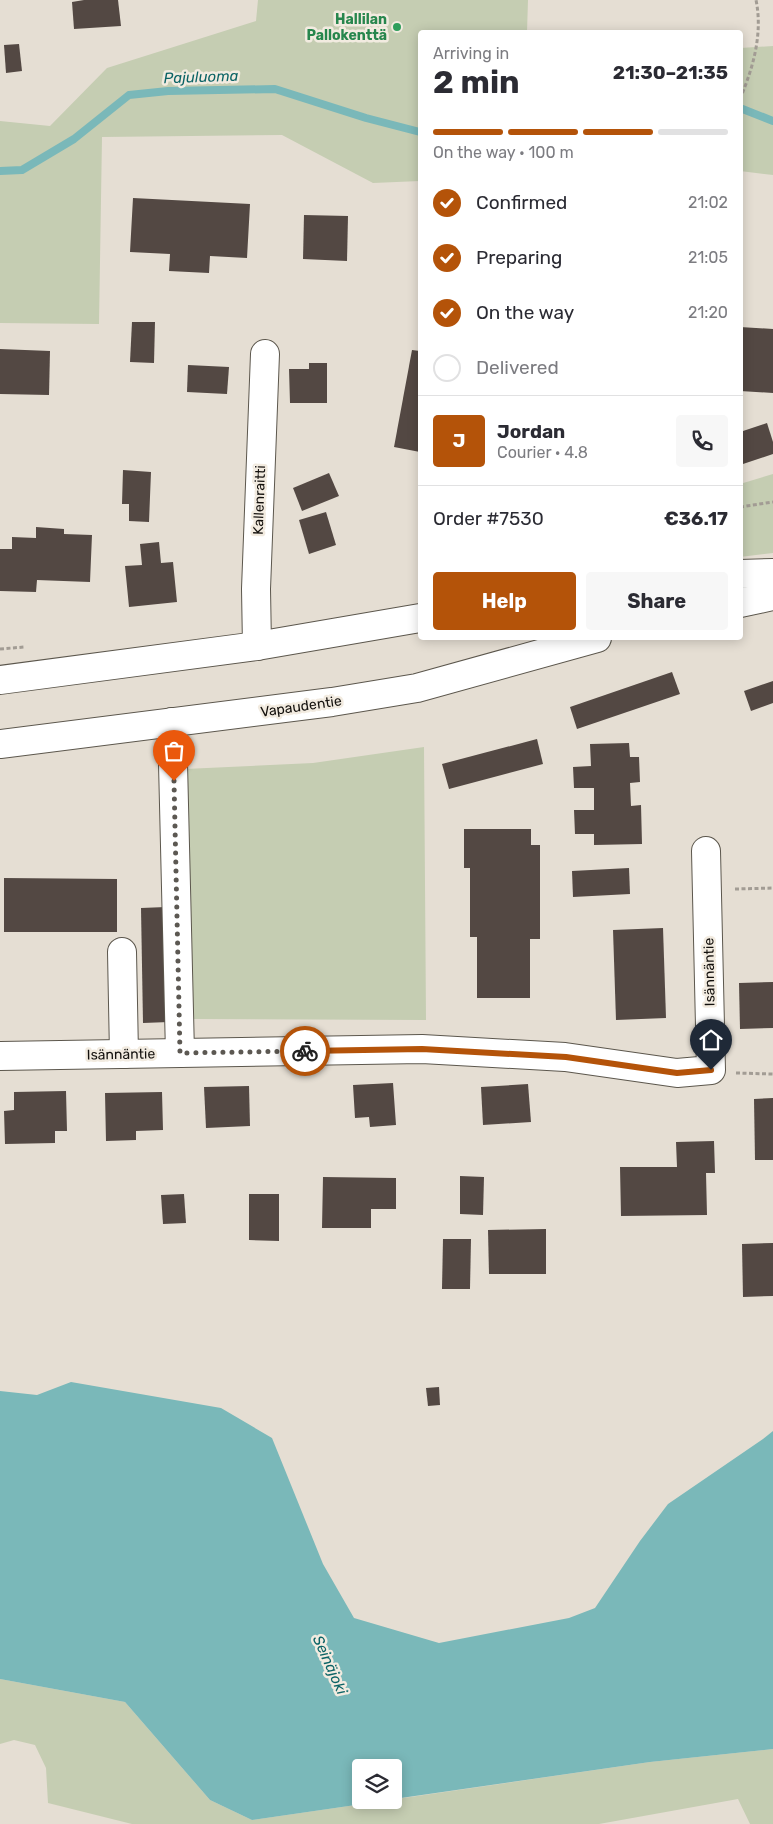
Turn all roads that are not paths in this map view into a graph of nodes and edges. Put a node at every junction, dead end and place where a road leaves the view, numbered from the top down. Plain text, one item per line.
1 (265, 354) dead end
2 (773, 572) edge
3 (743, 574) edge
4 (773, 596) edge
5 (743, 602) edge
6 (418, 618) edge
7 (590, 640) edge
8 (258, 646) junction
9 (0, 680) edge
10 (172, 722) junction
11 (0, 744) edge
12 (706, 851) dead end
13 (122, 952) dead end
14 (180, 1053) junction
15 (124, 1054) junction
16 (0, 1056) edge

1 - 8 street, Kallenraitti
2 - 3 street
4 - 5 street
6 - 8 street
7 - 10 street, Vapaudentie
8 - 9 street
10 - 11 street, Vapaudentie
10 - 14 street
12 - 14 street, Isännäntie
13 - 15 street
14 - 15 street, Isännäntie
15 - 16 street, Isännäntie

